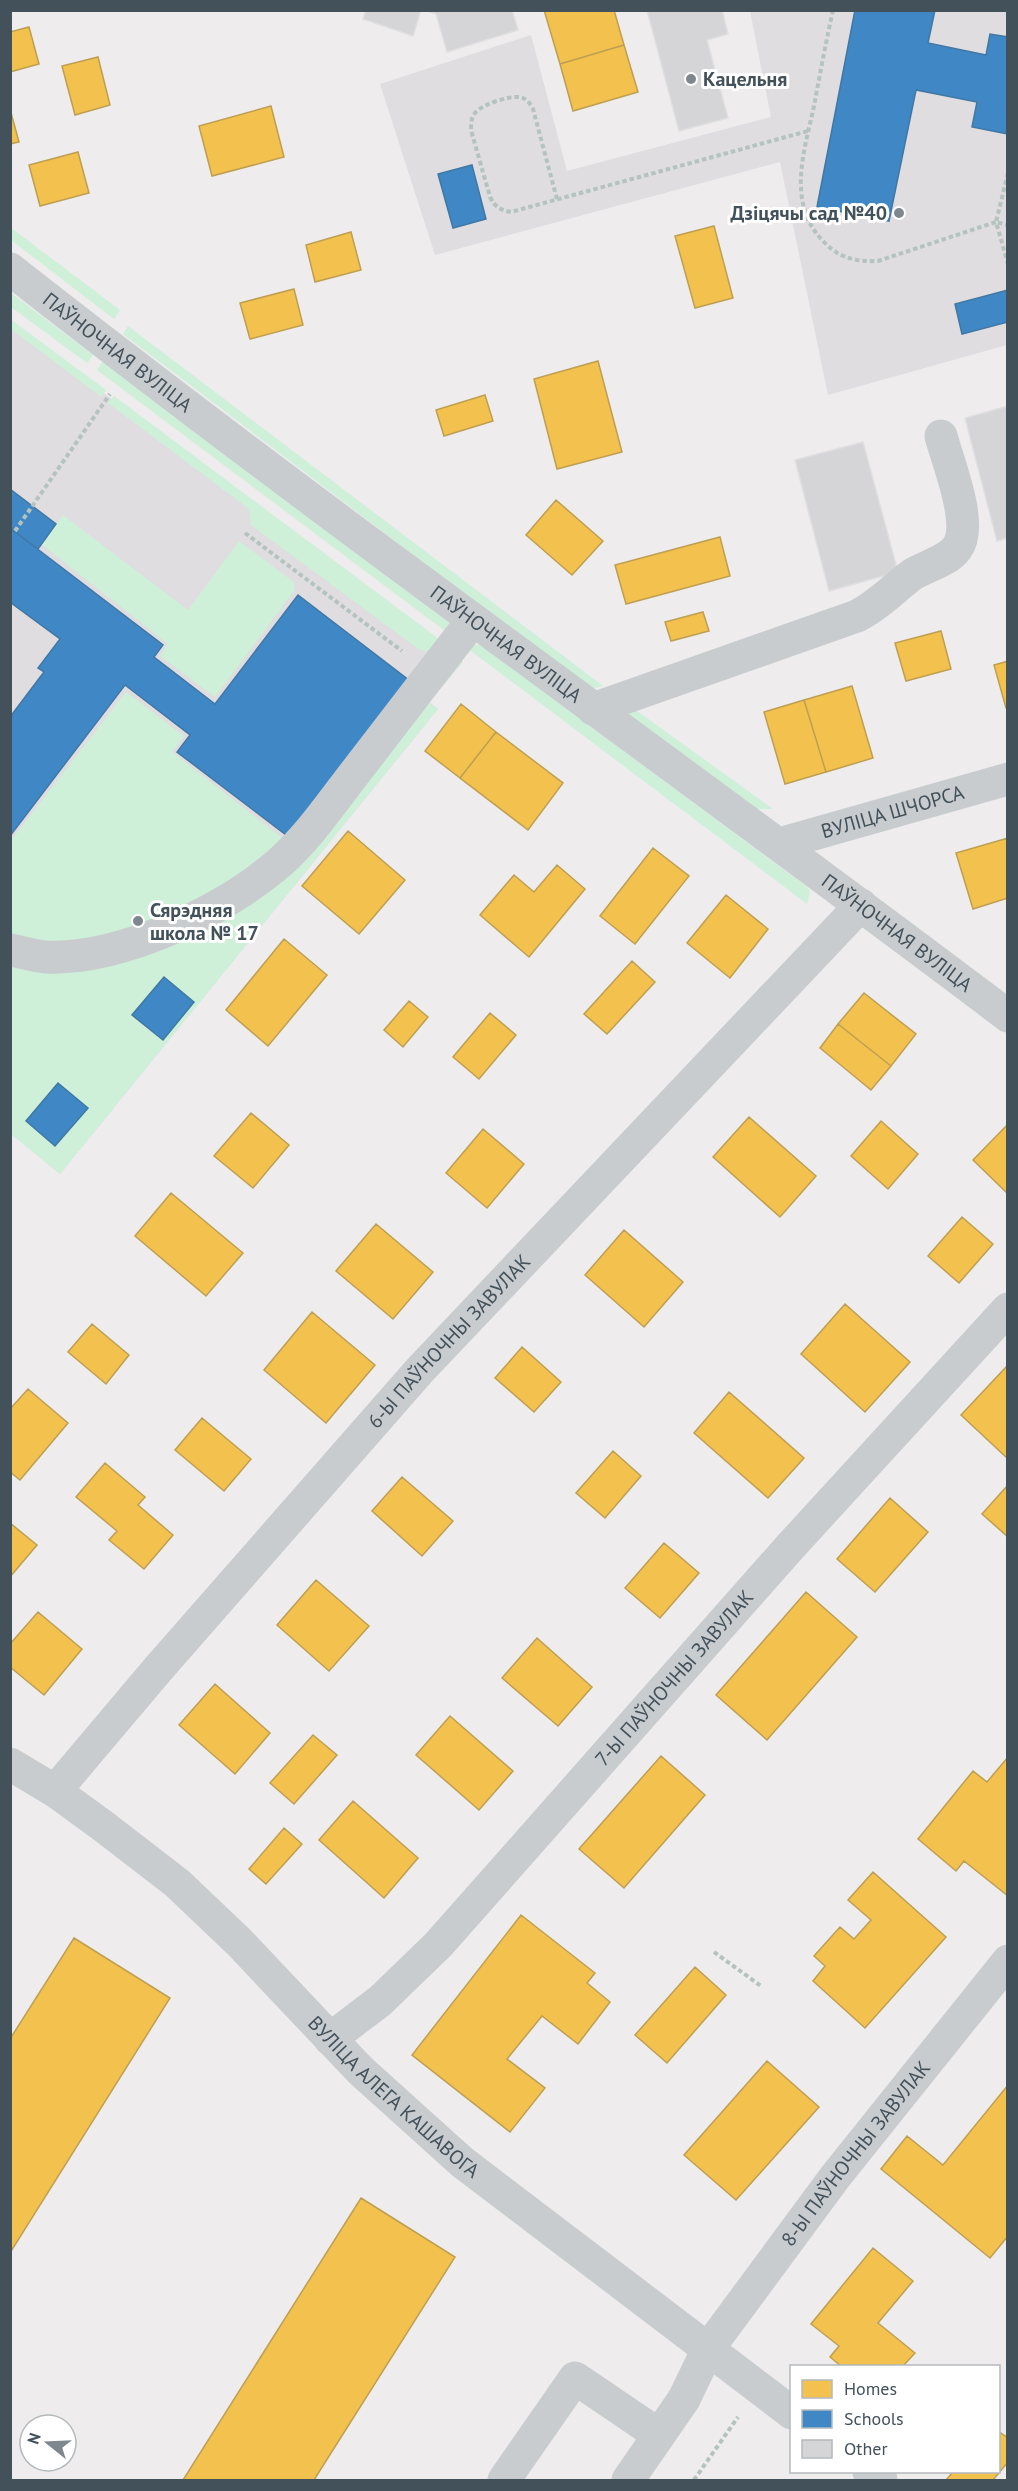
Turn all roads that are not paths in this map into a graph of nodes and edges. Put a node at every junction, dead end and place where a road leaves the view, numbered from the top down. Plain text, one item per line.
1 (10, 269) edge
2 (941, 436) dead end
3 (473, 620) junction
4 (593, 709) junction
5 (1008, 779) edge
6 (779, 844) junction
7 (861, 905) junction
8 (10, 950) edge
9 (1008, 1016) edge
10 (1008, 1309) edge
11 (10, 1764) edge
12 (55, 1791) junction
13 (1008, 1962) edge
14 (330, 2039) junction
15 (708, 2349) junction
16 (790, 2411) edge
17 (659, 2435) junction
18 (504, 2481) edge
19 (628, 2481) edge

1 - 3 street, ПАЎНОЧНАЯ ВУЛІЦА
2 - 4 street
3 - 4 street, ПАЎНОЧНАЯ ВУЛІЦА
3 - 8 street
4 - 6 street, ПАЎНОЧНАЯ ВУЛІЦА
5 - 6 street, ВУЛІЦА ШЧОРСА
6 - 7 street, ПАЎНОЧНАЯ ВУЛІЦА
7 - 9 street, ПАЎНОЧНАЯ ВУЛІЦА
7 - 12 street, 6-Ы ПАЎНОЧНЫ ЗАВУЛАК
10 - 14 street, 7-Ы ПАЎНОЧНЫ ЗАВУЛАК
11 - 12 street, ВУЛІЦА АЛЕГА КАШАВОГА
12 - 14 street, ВУЛІЦА АЛЕГА КАШАВОГА
13 - 15 street, 8-Ы ПАЎНОЧНЫ ЗАВУЛАК
14 - 15 street, ВУЛІЦА АЛЕГА КАШАВОГА
15 - 16 street, ВУЛІЦА АЛЕГА КАШАВОГА
15 - 17 street, 8-Ы ПАЎНОЧНЫ ЗАВУЛАК
17 - 18 street
17 - 19 street, 8-Ы ПАЎНОЧНЫ ЗАВУЛАК

